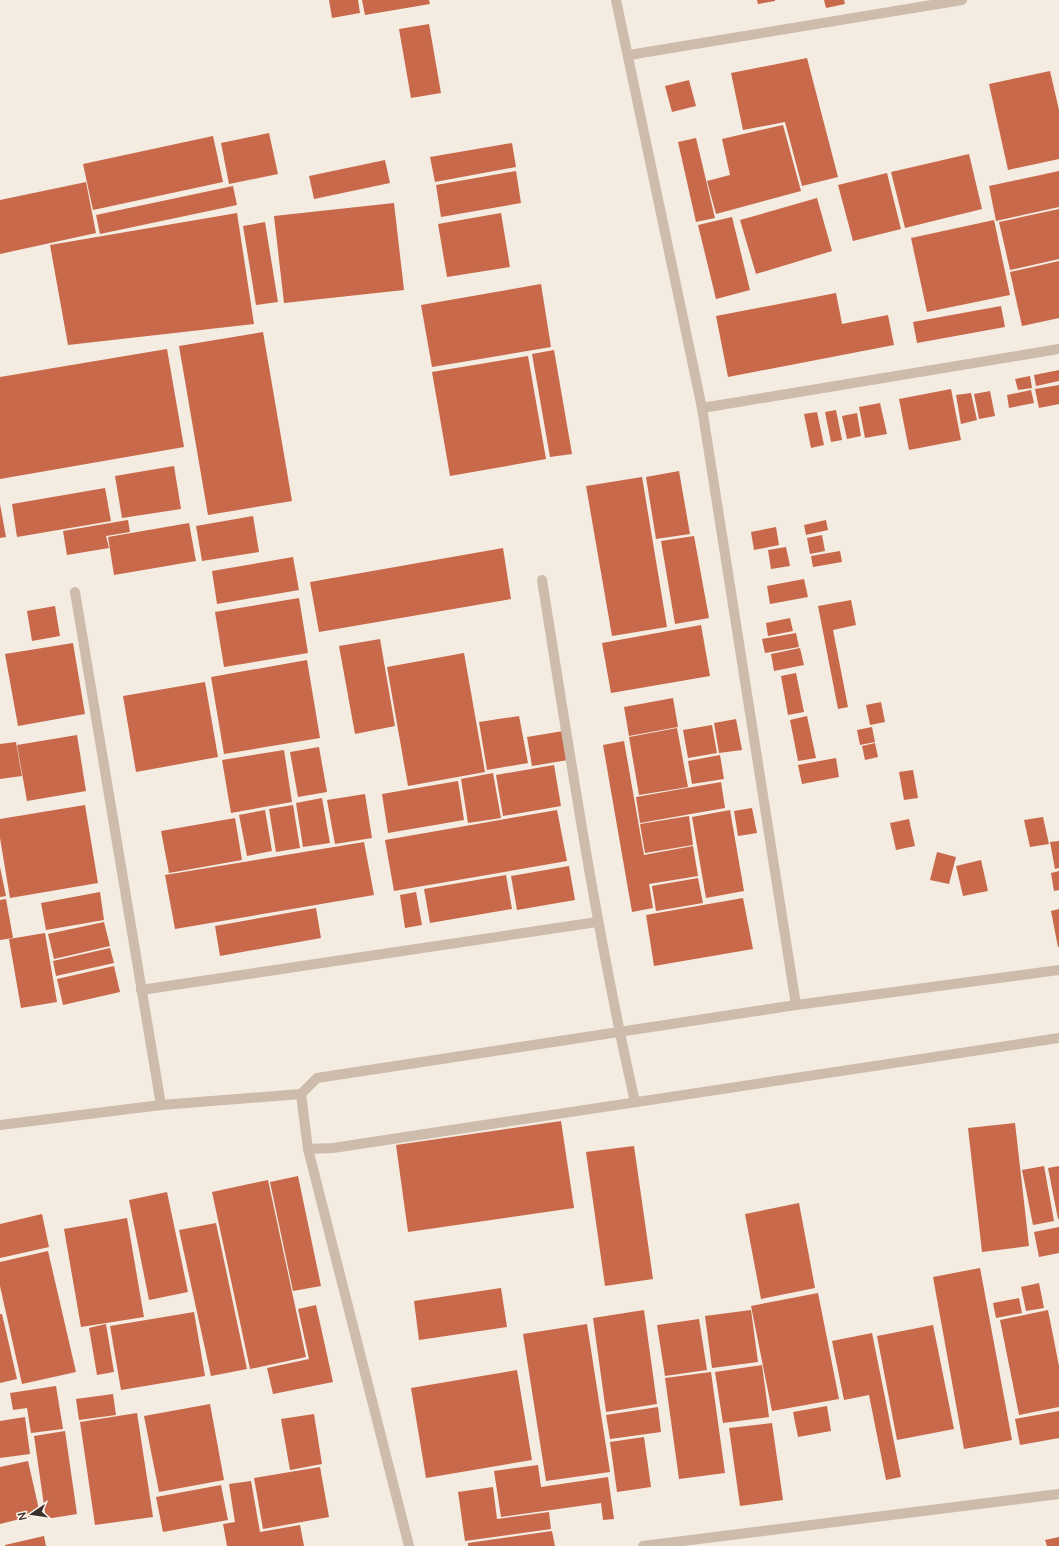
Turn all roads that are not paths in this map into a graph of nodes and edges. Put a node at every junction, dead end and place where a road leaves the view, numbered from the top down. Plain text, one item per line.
1 (616, 0) edge
2 (962, 0) edge
3 (629, 55) junction
4 (1059, 349) edge
5 (702, 408) junction
6 (542, 580) dead end
7 (75, 592) dead end
8 (597, 922) junction
9 (1059, 970) edge
10 (141, 990) junction
11 (796, 1005) junction
12 (619, 1032) junction
13 (1059, 1038) edge
14 (301, 1094) junction
15 (635, 1102) junction
16 (161, 1105) junction
17 (0, 1125) edge
18 (308, 1149) junction
19 (1059, 1494) edge
20 (409, 1546) edge
21 (643, 1546) edge

1 - 3 street
2 - 3 street
3 - 5 street
4 - 5 street
5 - 11 street
6 - 8 street
7 - 10 street
8 - 10 street
8 - 12 street
9 - 11 street
10 - 16 street
11 - 12 street
12 - 14 street
12 - 15 street
13 - 15 street
14 - 16 street
14 - 18 street
15 - 18 street
16 - 17 street
18 - 20 street
19 - 21 street

